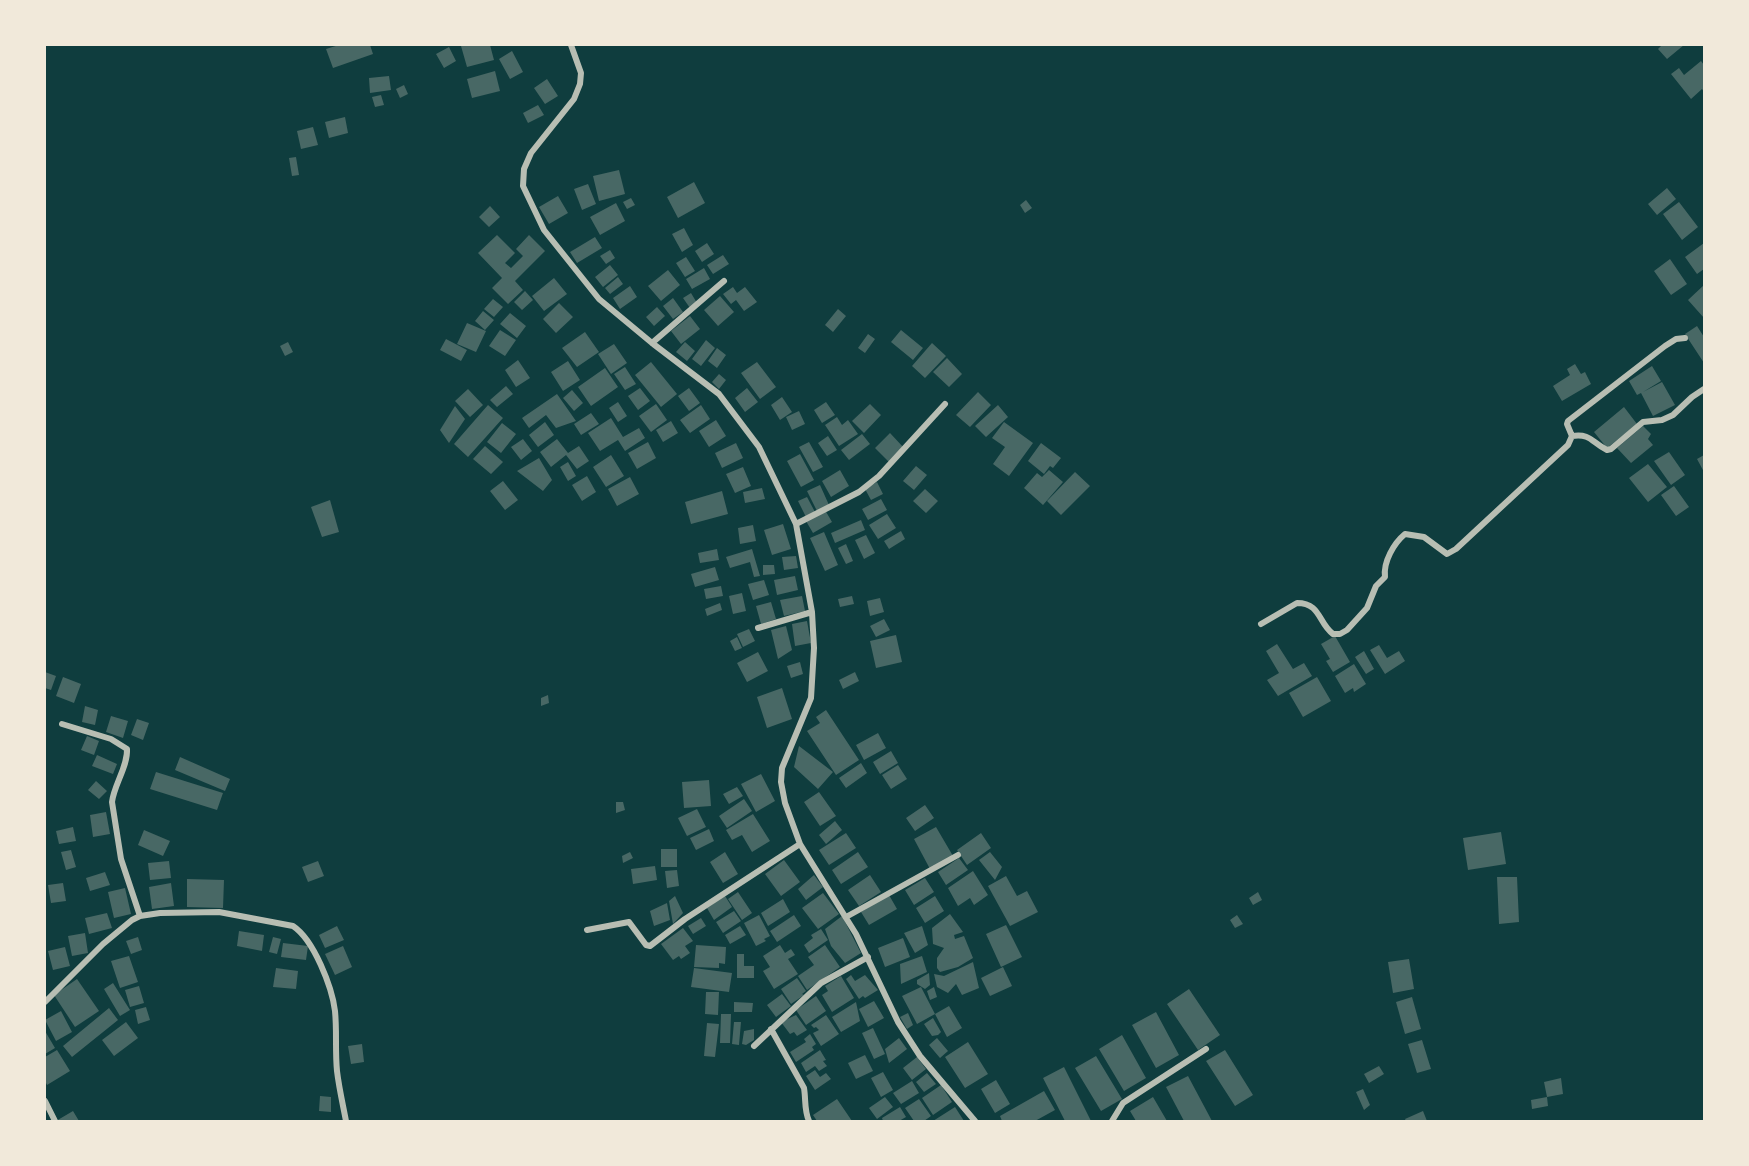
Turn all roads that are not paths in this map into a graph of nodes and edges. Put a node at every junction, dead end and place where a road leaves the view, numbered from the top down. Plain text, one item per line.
1 (571, 45) edge
2 (724, 281) dead end
3 (1685, 338) dead end
4 (652, 343) junction
5 (1704, 389) edge
6 (945, 404) dead end
7 (1572, 436) junction
8 (795, 524) junction
9 (812, 612) junction
10 (1261, 624) dead end
11 (758, 628) dead end
12 (63, 724) dead end
13 (800, 844) junction
14 (958, 855) dead end
15 (140, 916) junction
16 (846, 916) junction
17 (587, 930) dead end
18 (868, 957) junction
19 (45, 1002) edge
20 (771, 1029) junction
21 (754, 1046) dead end
22 (1206, 1049) dead end
23 (45, 1101) edge
24 (55, 1121) edge
25 (346, 1121) edge
26 (809, 1121) edge
27 (975, 1121) edge
28 (1112, 1121) edge

1 - 4 street
2 - 4 street
3 - 7 street
4 - 8 street
5 - 7 street
6 - 8 street
7 - 10 street
8 - 9 street
9 - 11 street
9 - 13 street
12 - 15 street
13 - 16 street
13 - 17 street
14 - 16 street
15 - 19 street
15 - 25 street
16 - 18 street
18 - 20 street
18 - 27 street
20 - 21 street
20 - 26 street
22 - 28 street
23 - 24 street

